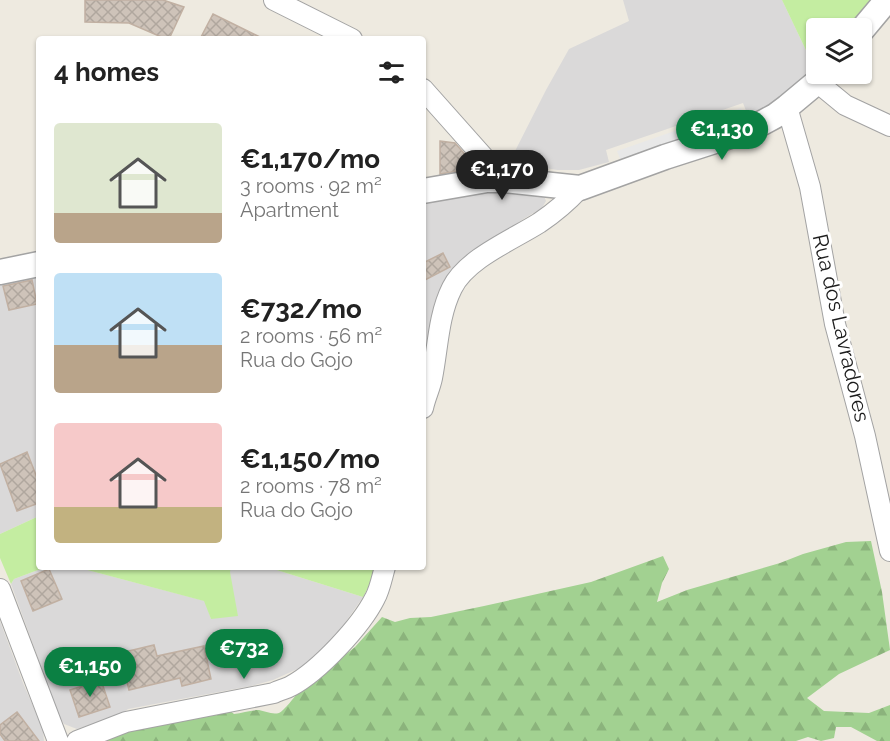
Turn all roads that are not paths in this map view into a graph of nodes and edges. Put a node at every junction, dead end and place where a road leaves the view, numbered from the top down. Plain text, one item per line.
1 (274, 0) edge
2 (887, 0) edge
3 (872, 18) edge
4 (346, 36) edge
5 (814, 84) edge
6 (826, 84) edge
7 (426, 92) edge
8 (788, 107) junction
9 (890, 126) edge
10 (504, 180) junction
11 (580, 188) junction
12 (426, 190) edge
13 (36, 265) edge
14 (0, 272) edge
15 (426, 399) edge
16 (890, 550) edge
17 (384, 570) edge
18 (0, 589) edge
19 (58, 741) edge
20 (77, 741) edge

1 - 4 street
2 - 3 street
5 - 8 street
6 - 9 street
7 - 10 street
8 - 11 street
8 - 16 street, Rua dos Lavradores
10 - 11 street
10 - 12 street
11 - 15 street
13 - 14 street
17 - 20 street
18 - 19 street

